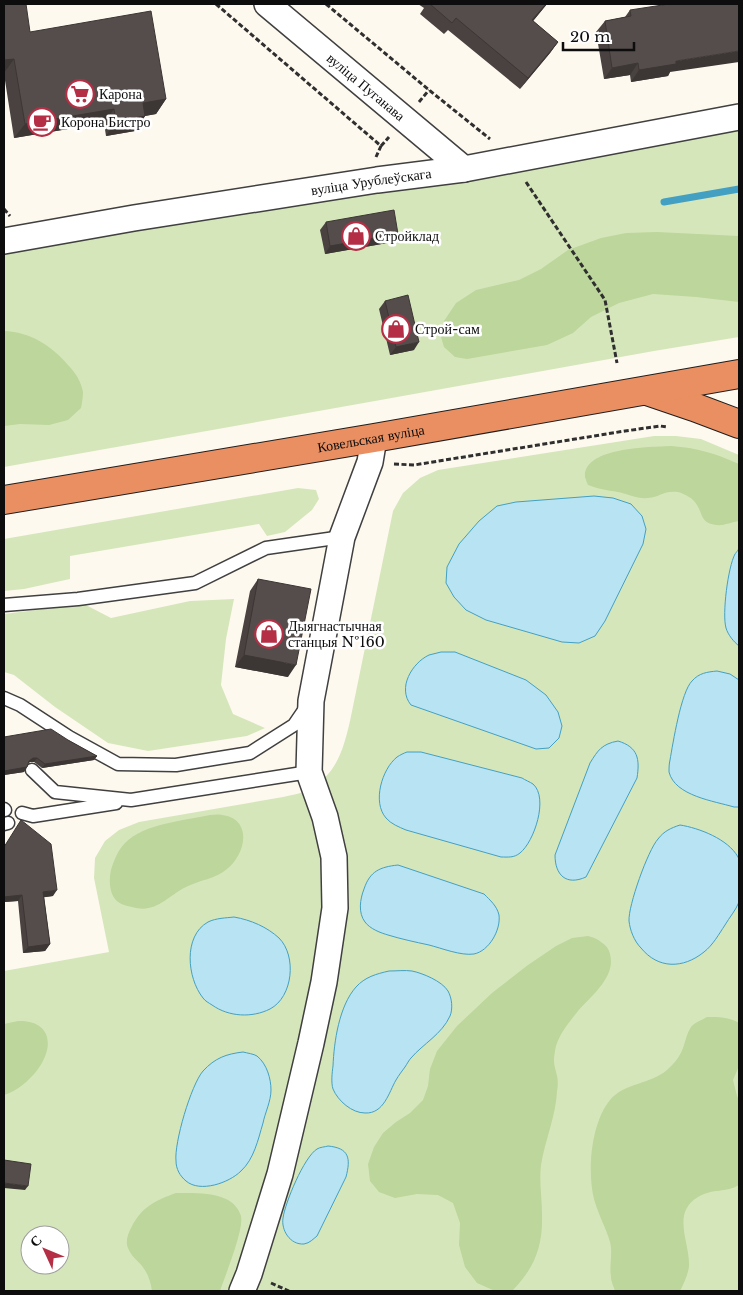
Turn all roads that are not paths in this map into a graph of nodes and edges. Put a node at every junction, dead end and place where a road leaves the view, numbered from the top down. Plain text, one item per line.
1 (266, 4) edge
2 (739, 117) edge
3 (464, 168) junction
4 (4, 241) edge
5 (739, 374) edge
6 (646, 390) junction
7 (739, 424) edge
8 (374, 438) junction
9 (4, 500) edge
10 (342, 536) junction
11 (4, 605) edge
12 (4, 698) edge
13 (311, 701) junction
14 (32, 770) dead end
15 (309, 772) junction
16 (131, 800) junction
17 (26, 816) dead end
18 (242, 1291) edge

1 - 3 street, вуліца Пуганава
2 - 3 street, вуліца Урублеўскага
3 - 4 street, вуліца Урублеўскага
5 - 6 highway, Ковельская вуліца
6 - 7 highway
6 - 8 highway, Ковельская вуліца
8 - 9 highway, Ковельская вуліца
8 - 10 street
10 - 11 lane
10 - 13 street
12 - 13 lane
13 - 15 street
14 - 16 lane
15 - 16 lane
15 - 18 street
16 - 17 lane

